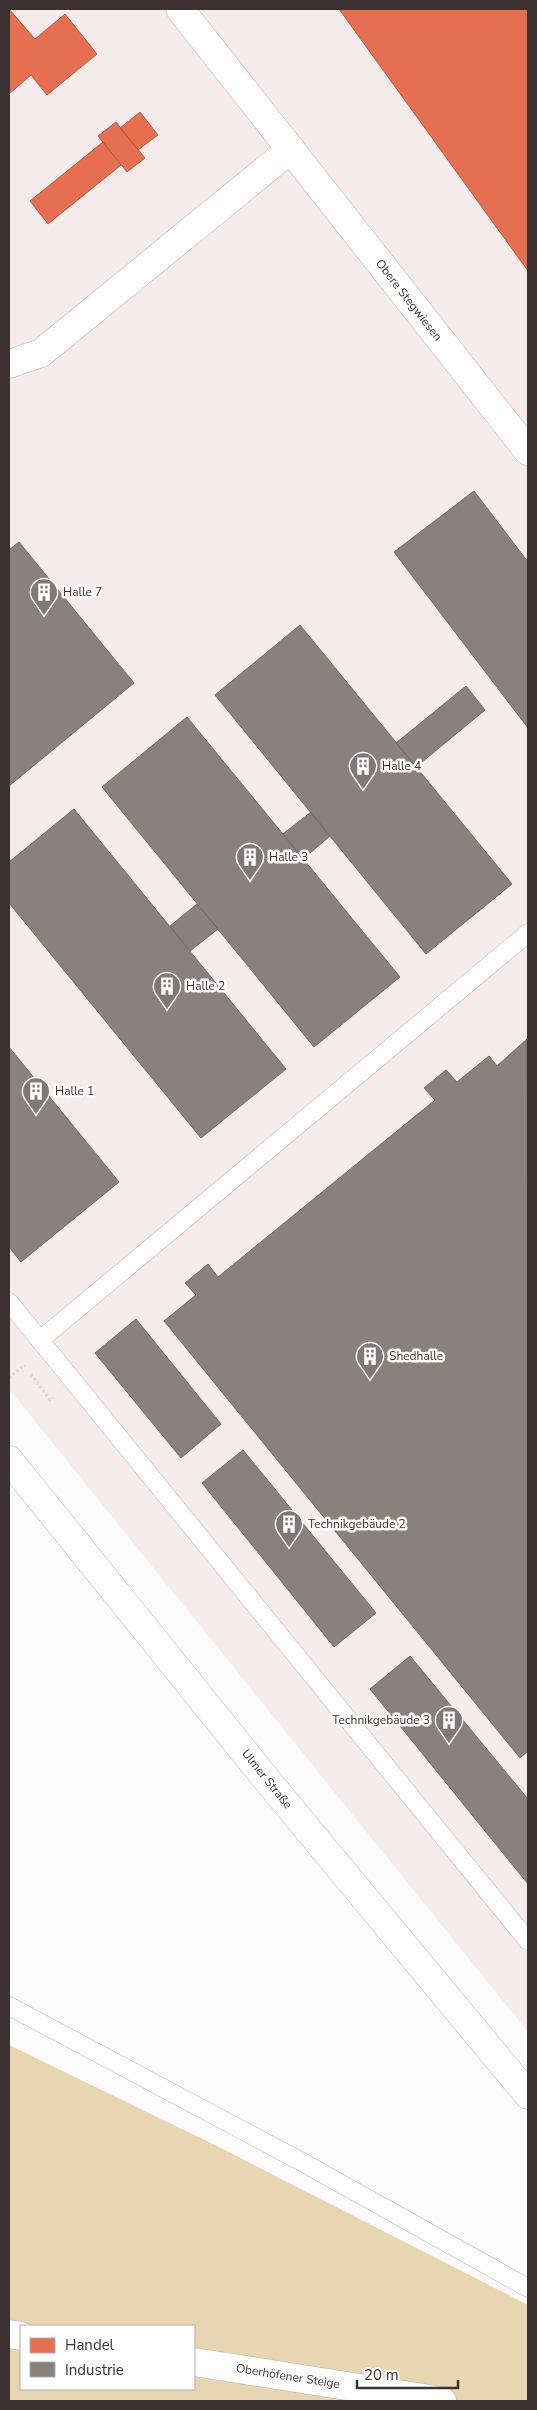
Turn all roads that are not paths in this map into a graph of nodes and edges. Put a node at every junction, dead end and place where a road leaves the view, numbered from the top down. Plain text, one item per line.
1 (180, 9) edge
2 (291, 149) junction
3 (9, 364) edge
4 (528, 451) edge
5 (528, 933) edge
6 (9, 1302) edge
7 (40, 1340) junction
8 (9, 1460) edge
9 (528, 1941) edge
10 (9, 2006) edge
11 (528, 2095) edge
12 (528, 2288) edge
13 (195, 2362) edge
14 (442, 2401) edge

1 - 2 street, Obere Stegwiesen
2 - 3 street
2 - 4 street, Obere Stegwiesen
5 - 7 lane
6 - 7 lane
7 - 9 lane
8 - 11 street, Ulmer Straße
10 - 12 lane
13 - 14 street, Oberhöfener Steige

